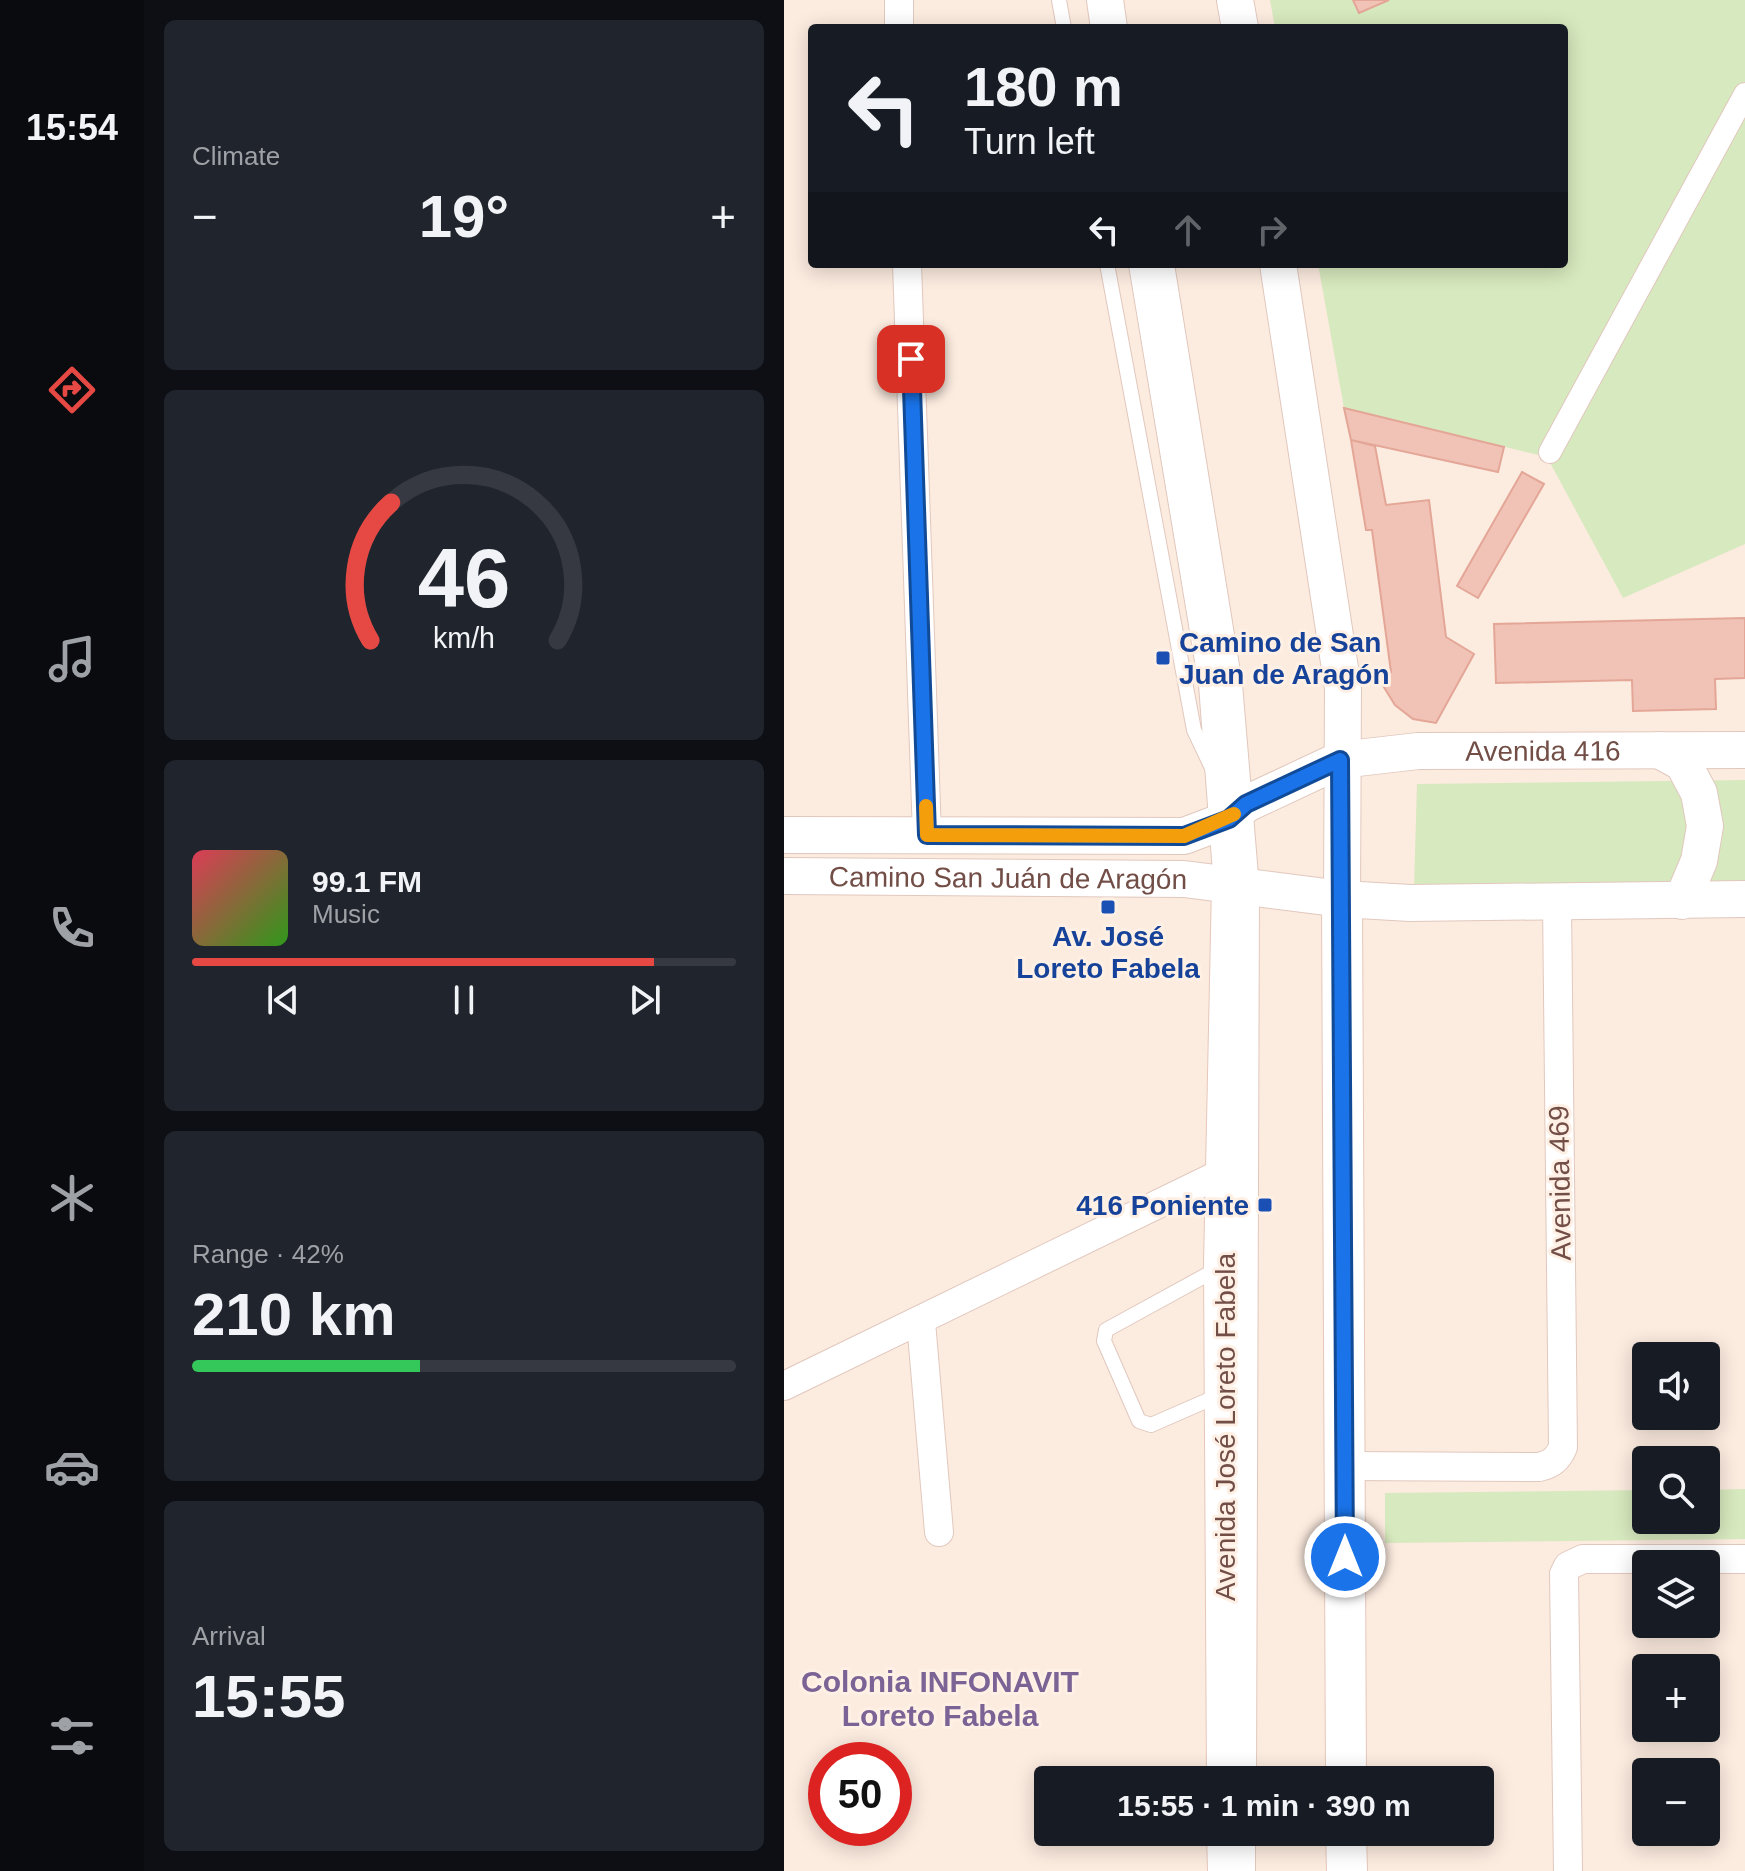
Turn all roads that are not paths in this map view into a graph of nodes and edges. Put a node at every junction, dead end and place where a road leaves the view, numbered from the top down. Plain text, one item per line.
1 (899, 0) edge
2 (1059, 0) edge
3 (1105, 0) edge
4 (1235, 0) edge
5 (899, 24) edge
6 (1063, 24) edge
7 (1108, 24) edge
8 (1239, 24) edge
9 (1745, 94) edge
10 (907, 268) edge
11 (1108, 268) edge
12 (1148, 268) edge
13 (1168, 268) edge
14 (1279, 268) edge
15 (1550, 452) dead end
16 (1659, 750) junction
17 (1745, 750) edge
18 (1340, 760) junction
19 (1234, 807) junction
20 (784, 835) edge
21 (927, 835) junction
22 (992, 835) junction
23 (868, 837) junction
24 (784, 876) edge
25 (870, 878) junction
26 (992, 878) junction
27 (1242, 886) junction
28 (1342, 899) junction
29 (1745, 899) edge
30 (1682, 901) junction
31 (1557, 903) junction
32 (1226, 1171) junction
33 (1224, 1265) junction
34 (921, 1322) junction
35 (784, 1386) edge
36 (1225, 1393) junction
37 (1344, 1466) junction
38 (939, 1532) dead end
39 (1745, 1559) edge
40 (1227, 1766) edge
41 (1249, 1766) edge
42 (1346, 1766) edge
43 (1227, 1846) edge
44 (1248, 1846) edge
45 (1346, 1846) edge
46 (1228, 1871) edge
47 (1248, 1871) edge
48 (1347, 1871) edge
49 (1568, 1871) edge

1 - 5 street
2 - 6 lane
3 - 7 street
4 - 8 street
9 - 15 street
10 - 21 street
11 - 19 lane
12 - 19 street, Avenida José Loreto Fabela
13 - 19 lane
14 - 18 street
16 - 17 street, Avenida 416
16 - 18 street, Avenida 416
16 - 30 street
18 - 19 street, Avenida 416
18 - 28 street
19 - 22 street, Camino San Juán de Aragón
19 - 27 street, Avenida José Loreto Fabela
20 - 23 street, Camino San Juán de Aragón
21 - 22 street, Camino San Juán de Aragón
21 - 23 street, Camino San Juán de Aragón
22 - 26 street
23 - 25 street
24 - 25 street, Camino San Juán de Aragón
25 - 26 street, Camino San Juán de Aragón
26 - 27 street, Camino San Juán de Aragón
27 - 28 street, Camino San Juán de Aragón
27 - 32 main road, Avenida José Loreto Fabela
27 - 41 lane
28 - 31 street
28 - 37 main road
29 - 30 street
30 - 31 street
31 - 37 street, Avenida 469
32 - 33 main road, Avenida José Loreto Fabela
32 - 34 street
33 - 36 main road, Avenida José Loreto Fabela
33 - 36 lane
34 - 35 street
34 - 38 street
36 - 40 main road, Avenida José Loreto Fabela
37 - 42 main road
39 - 49 street
43 - 46 main road
44 - 47 lane
45 - 48 main road

